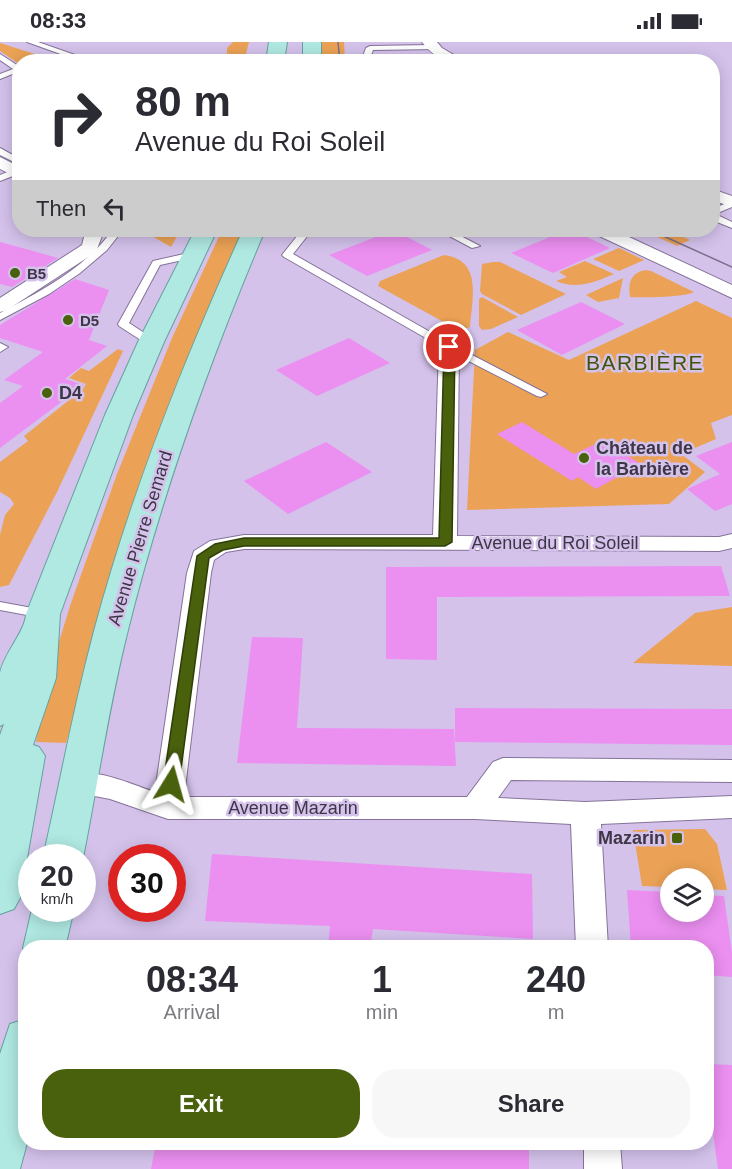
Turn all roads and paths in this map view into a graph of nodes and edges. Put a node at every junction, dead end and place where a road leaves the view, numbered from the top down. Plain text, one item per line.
1 (31, 42) edge
2 (431, 45) edge
3 (68, 54) edge
4 (368, 54) edge
5 (446, 54) edge
6 (0, 151) edge
7 (12, 169) edge
8 (93, 237) edge
9 (112, 237) edge
10 (202, 237) edge
11 (251, 237) edge
12 (301, 237) edge
13 (457, 237) edge
14 (616, 237) edge
15 (475, 246) dead end
16 (732, 292) edge
17 (0, 306) edge
18 (0, 317) edge
19 (449, 347) junction
20 (541, 394) dead end
21 (732, 541) edge
22 (445, 542) junction
23 (0, 606) edge
24 (43, 614) junction
25 (39, 678) junction
26 (0, 713) edge
27 (732, 771) edge
28 (79, 783) junction
29 (0, 786) edge
30 (732, 807) edge
31 (168, 808) junction
32 (475, 808) junction
33 (585, 813) junction
34 (66, 844) edge
35 (0, 898) edge
36 (50, 922) edge
37 (46, 940) edge
38 (592, 940) edge
39 (18, 1076) edge
40 (602, 1150) edge
41 (0, 1160) edge
42 (603, 1169) edge

1 - 3 lane
2 - 4 lane
2 - 5 street
6 - 7 lane
8 - 17 street
9 - 18 lane
10 - 24 main road
11 - 28 main road, Avenue Pierre Semard
12 - 19 lane
13 - 15 lane
14 - 16 street
19 - 20 lane
19 - 22 street
21 - 22 street, Avenue du Roi Soleil
22 - 31 street, Avenue du Roi Soleil
23 - 24 lane
24 - 25 main road
24 - 26 main road
25 - 29 main road
25 - 35 main road
27 - 32 street
28 - 31 street, Avenue Mazarin
28 - 34 main road, Avenue Pierre Semard
30 - 33 street, Avenue Mazarin
31 - 32 street, Avenue Mazarin
32 - 33 street, Avenue Mazarin
33 - 38 street
36 - 37 main road
39 - 41 main road
40 - 42 street

